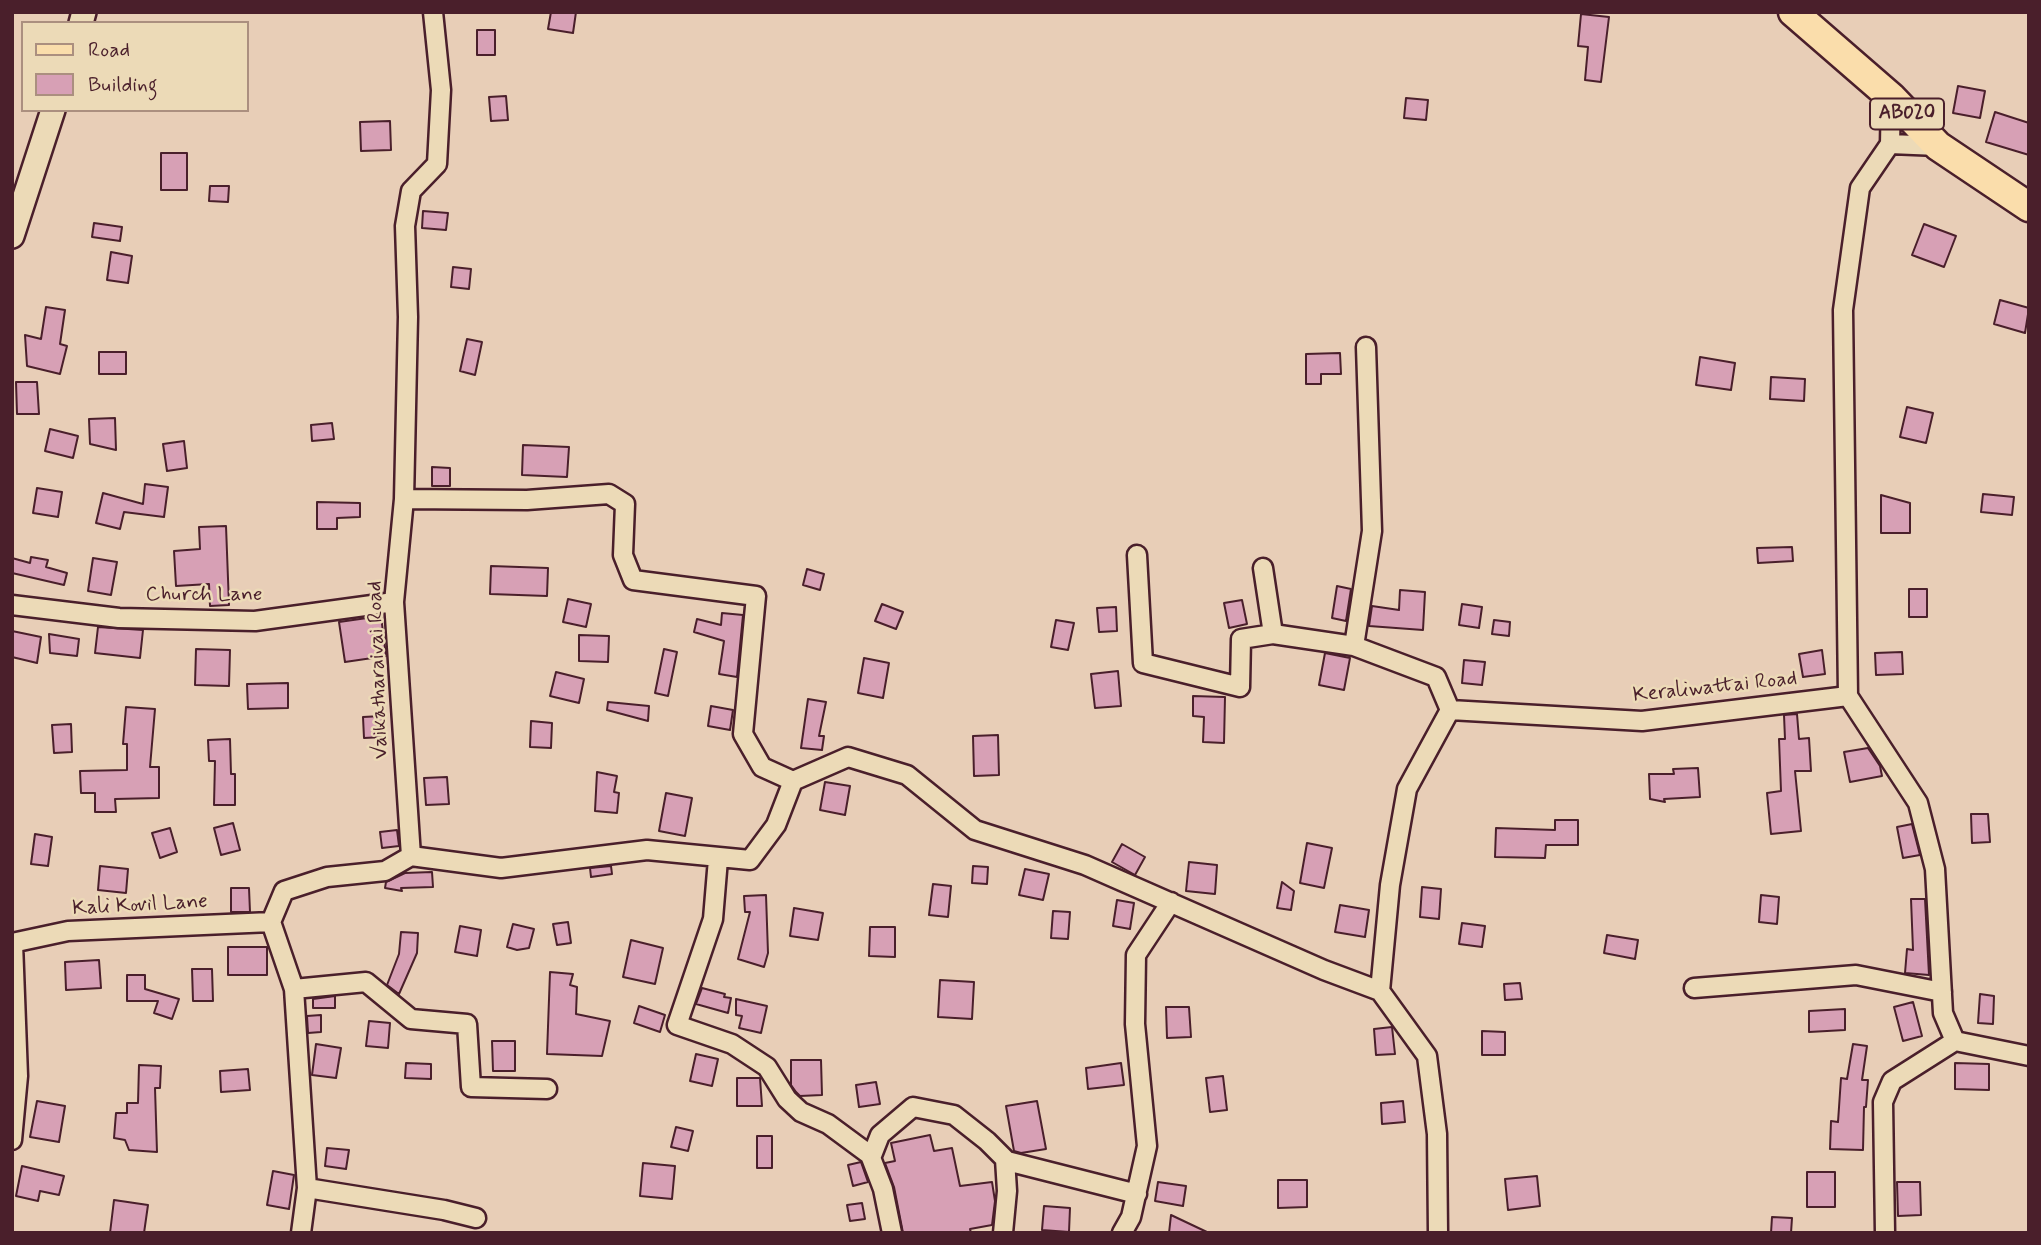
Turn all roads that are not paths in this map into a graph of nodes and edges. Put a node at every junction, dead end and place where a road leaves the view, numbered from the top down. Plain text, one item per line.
1 (433, 12) edge
2 (1793, 12) edge
3 (1891, 97) junction
4 (52, 112) edge
5 (1890, 144) junction
6 (1938, 146) junction
7 (2029, 208) edge
8 (12, 236) edge
9 (1366, 346) dead end
10 (404, 499) junction
11 (1137, 555) dead end
12 (1263, 568) dead end
13 (394, 602) junction
14 (12, 605) edge
15 (1273, 634) junction
16 (1354, 646) junction
17 (1847, 696) junction
18 (1450, 710) junction
19 (793, 781) junction
20 (411, 856) junction
21 (718, 859) junction
22 (1171, 902) junction
23 (271, 922) junction
24 (13, 943) edge
25 (1693, 988) dead end
26 (294, 989) junction
27 (1380, 991) junction
28 (1942, 992) junction
29 (1955, 1041) junction
30 (2029, 1056) edge
31 (547, 1089) dead end
32 (12, 1140) edge
33 (871, 1158) junction
34 (1005, 1159) junction
35 (307, 1188) junction
36 (1137, 1194) junction
37 (476, 1217) dead end
38 (301, 1233) edge
39 (892, 1233) edge
40 (1003, 1233) edge
41 (1122, 1233) edge
42 (1438, 1233) edge
43 (1885, 1233) edge

1 - 10 street, Vaikatharaivai Road
2 - 3 main road, AB020
3 - 5 street
3 - 6 main road, AB020
4 - 8 street
5 - 6 street
5 - 17 street
6 - 7 main road, AB020
9 - 16 street
10 - 13 street, Vaikatharaivai Road
10 - 19 street
11 - 15 street
12 - 15 street
13 - 14 street, Church Lane
13 - 20 street, Vaikatharaivai Road
15 - 16 street
16 - 18 street
17 - 18 street, Keraliwattai Road
17 - 28 street
18 - 27 street
19 - 21 street
19 - 22 street
20 - 21 street
20 - 23 street
21 - 33 street
22 - 27 street
22 - 36 street
23 - 24 street, Kali Kovil Lane
23 - 26 street
24 - 32 street
25 - 28 street
26 - 31 street
26 - 35 street
27 - 42 street
28 - 29 street
29 - 30 street
29 - 43 street
33 - 34 street
33 - 39 street
34 - 36 street
34 - 40 street
35 - 37 street
35 - 38 street
36 - 41 street

